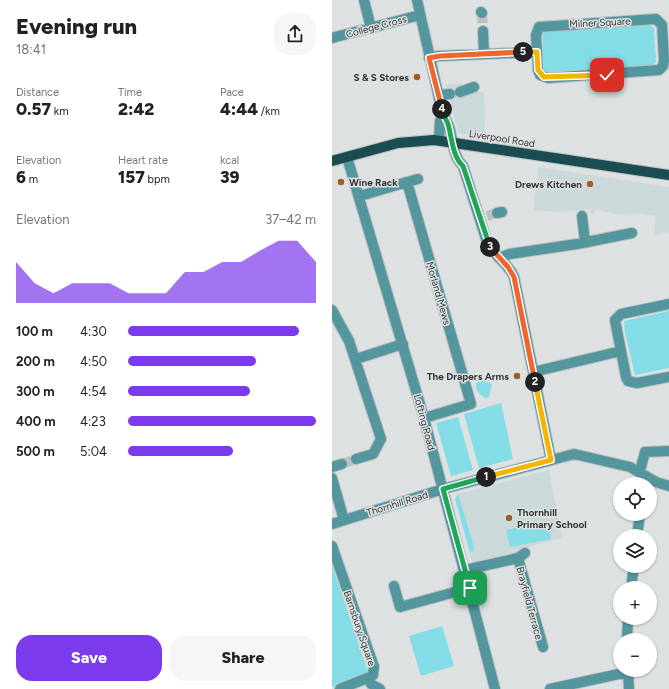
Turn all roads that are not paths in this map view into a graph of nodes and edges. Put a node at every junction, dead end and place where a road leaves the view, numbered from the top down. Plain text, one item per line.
1 (364, 0) edge
2 (419, 0) edge
3 (420, 14) junction
4 (371, 28) junction
5 (483, 31) tunnel mouth
6 (332, 38) edge
7 (666, 46) edge
8 (537, 52) junction
9 (484, 54) junction
10 (429, 56) junction
11 (474, 87) dead end
12 (440, 96) junction
13 (443, 116) junction
14 (439, 140) junction
15 (452, 142) junction
16 (347, 157) junction
17 (332, 161) edge
18 (669, 175) edge
19 (418, 179) dead end
20 (406, 182) junction
21 (360, 196) junction
22 (582, 216) dead end
23 (632, 233) dead end
24 (589, 242) junction
25 (499, 258) junction
26 (669, 304) edge
27 (332, 310) edge
28 (403, 344) junction
29 (621, 351) junction
30 (356, 359) junction
31 (533, 372) junction
32 (669, 377) edge
33 (424, 418) junction
34 (669, 451) edge
35 (356, 459) tunnel mouth
36 (551, 460) junction
37 (643, 477) edge
38 (332, 478) edge
39 (657, 482) edge
40 (669, 486) edge
41 (443, 489) junction
42 (344, 520) junction
43 (332, 524) edge
44 (332, 546) edge
45 (465, 570) junction
46 (394, 586) dead end
47 (470, 588) junction
48 (543, 647) dead end
49 (613, 674) edge
50 (628, 677) edge
51 (374, 684) edge
52 (340, 689) edge
53 (495, 689) edge
54 (550, 689) edge
55 (629, 689) edge

1 - 4 street
2 - 3 street
3 - 4 street, College Cross
3 - 10 street
4 - 6 street, College Cross
5 - 9 street
7 - 8 street, Milner Square
7 - 8 street, Milner Square
8 - 9 street
9 - 10 street
10 - 12 street
11 - 12 street
12 - 13 street
13 - 14 street
13 - 15 street
14 - 15 main road, Liverpool Road
14 - 16 main road, Liverpool Road
15 - 18 main road, Liverpool Road
15 - 25 street
16 - 17 main road, Liverpool Road
16 - 21 street, Lofting Road
19 - 20 street
20 - 21 street
20 - 33 street, Morland Mews
21 - 28 street, Lofting Road
22 - 24 street
23 - 24 street
24 - 25 street
25 - 31 street
26 - 29 street
27 - 30 street
28 - 30 street
28 - 33 street, Lofting Road
29 - 31 street
29 - 32 street
30 - 35 street
31 - 36 street
33 - 41 street, Lofting Road
34 - 37 street
36 - 37 street, Thornhill Road
36 - 41 street, Thornhill Road
38 - 42 street
39 - 40 street, Thornhill Road
41 - 42 street, Thornhill Road
41 - 45 street, Lofting Road
42 - 43 street, Thornhill Road
44 - 51 street, Barnsbury Square
45 - 47 street, Lofting Road
45 - 48 street, Brayfield Terrace
46 - 47 street
47 - 53 street, Lofting Road
49 - 54 street
50 - 55 street
51 - 52 street, Barnsbury Square

